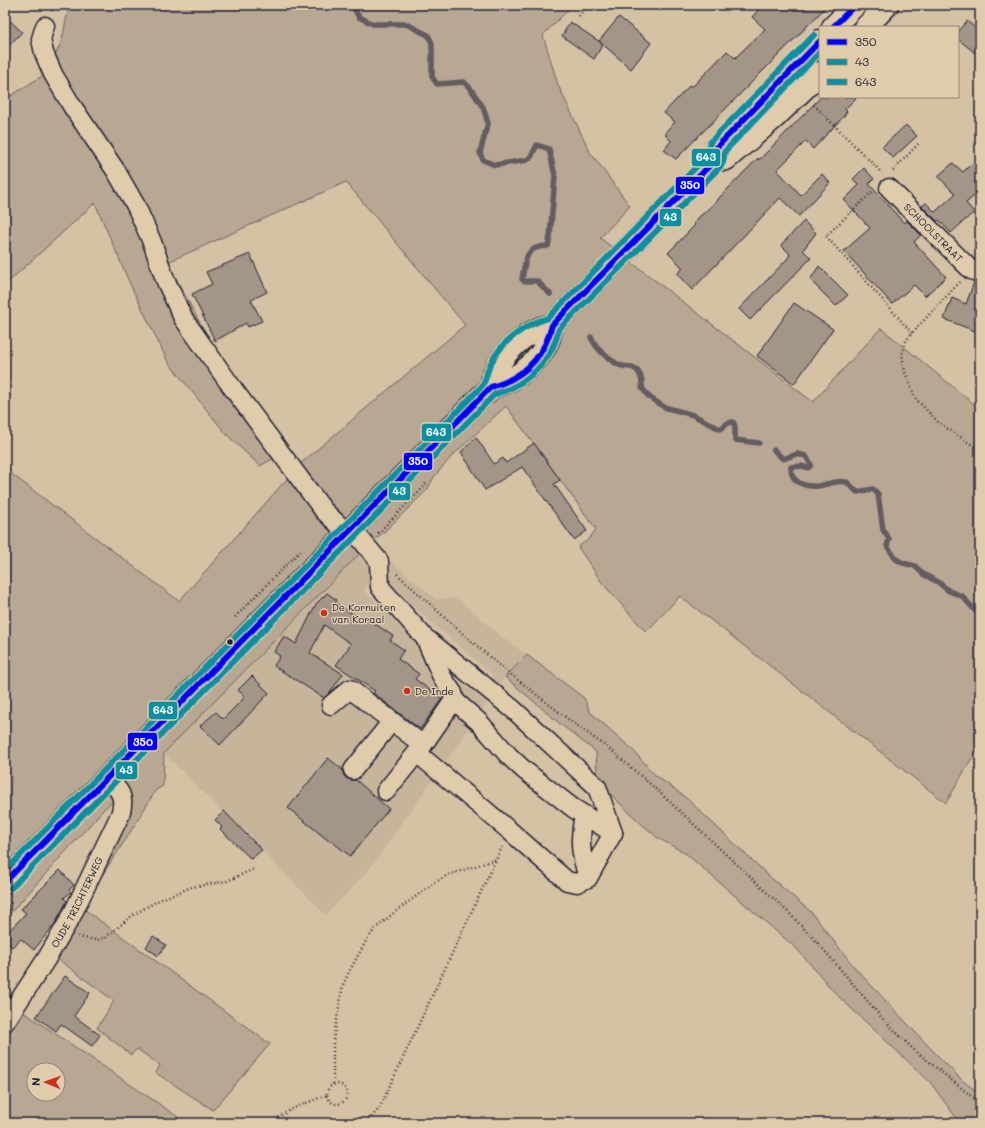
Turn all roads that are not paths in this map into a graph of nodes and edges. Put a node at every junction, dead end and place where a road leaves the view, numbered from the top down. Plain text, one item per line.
1 (855, 5) edge
2 (887, 5) edge
3 (834, 26) edge
4 (867, 26) edge
5 (41, 32) dead end
6 (819, 41) edge
7 (819, 74) edge
8 (715, 160) junction
9 (886, 181) road end
10 (975, 271) edge
11 (350, 532) junction
12 (425, 638) junction
13 (454, 700) junction
14 (331, 705) dead end
15 (392, 721) junction
16 (420, 749) junction
17 (353, 770) dead end
18 (107, 778) junction
19 (386, 791) dead end
20 (584, 815) junction
21 (613, 833) junction
22 (588, 878) junction
23 (5, 882) edge
24 (5, 1022) edge

1 - 3 main road
2 - 4 main road
5 - 11 street
6 - 8 main road
7 - 8 main road
8 - 11 main road
9 - 10 street, SCHOOLSTRAAT
11 - 12 street
11 - 18 main road
12 - 13 street
12 - 21 street
13 - 16 street
13 - 20 street
14 - 15 street
15 - 16 street
15 - 17 street
16 - 19 street
16 - 22 street
18 - 23 main road
18 - 24 street, OUDE TRICHTERWEG
20 - 21 street
20 - 22 street
21 - 22 street

